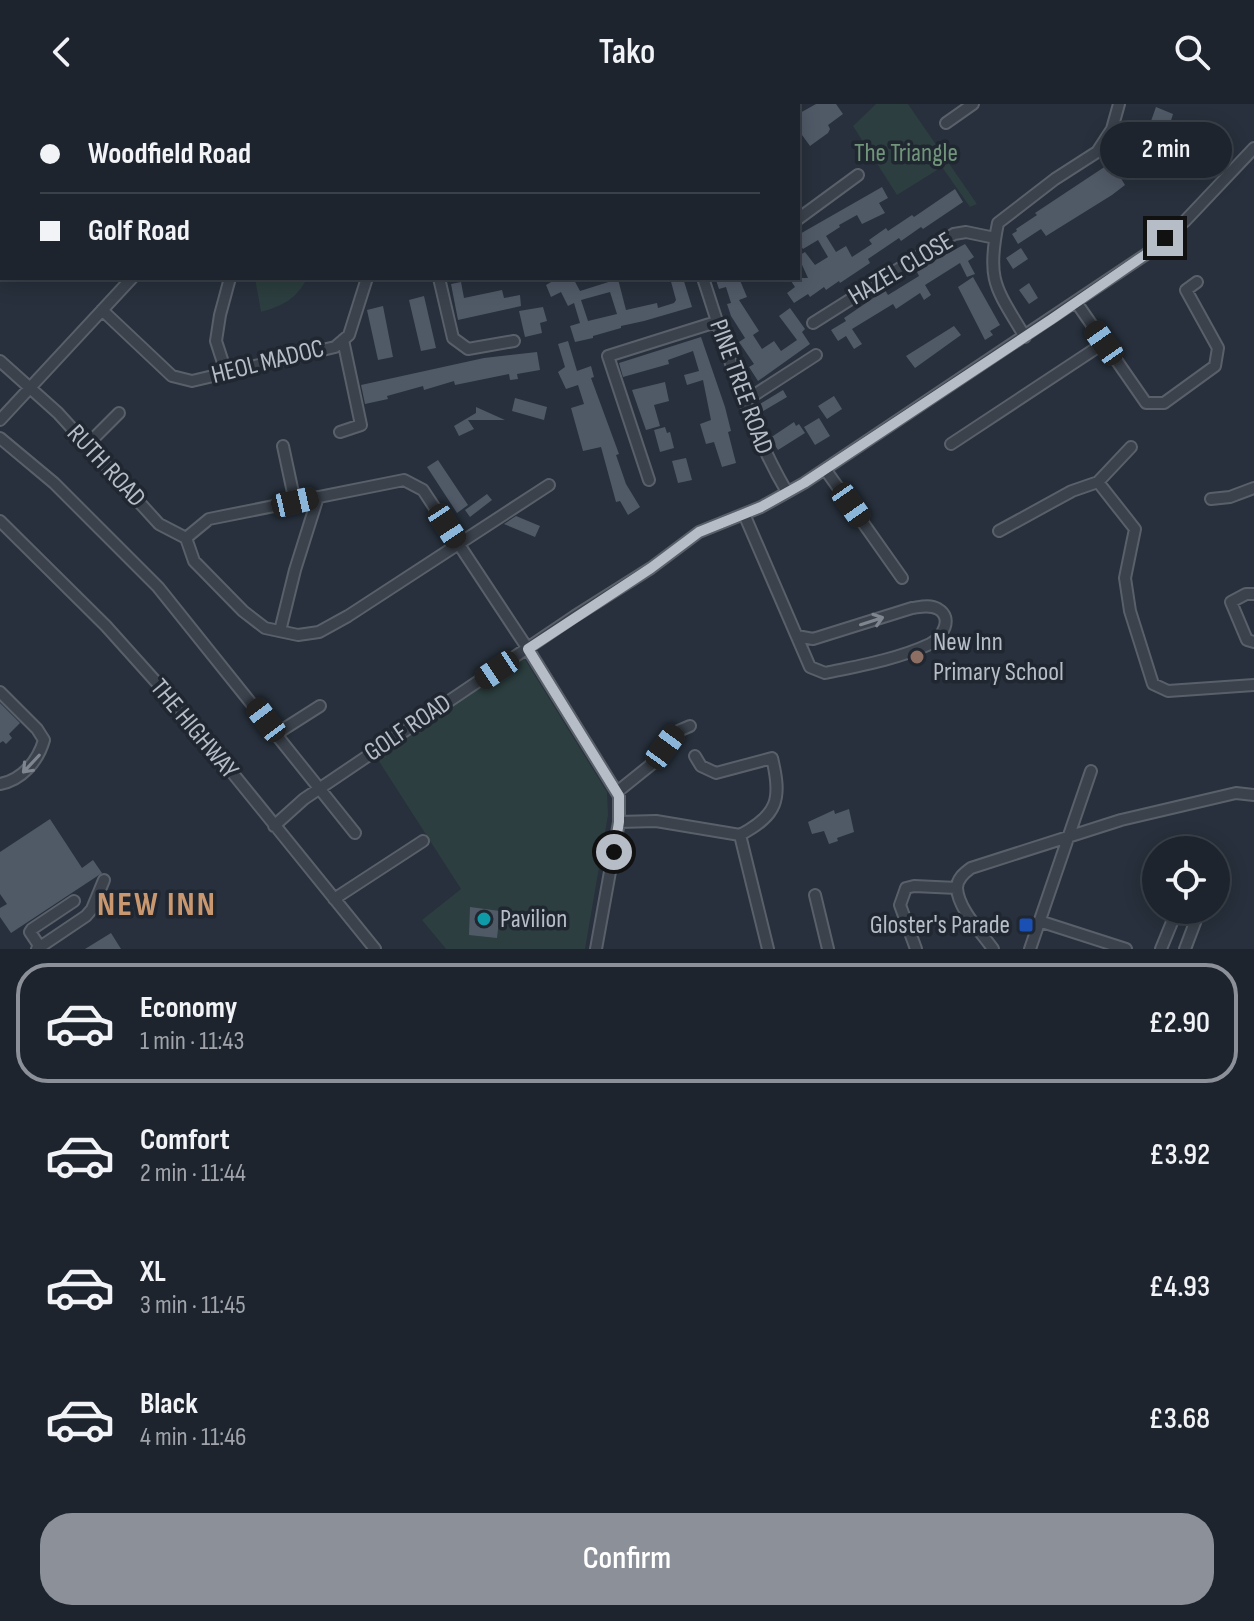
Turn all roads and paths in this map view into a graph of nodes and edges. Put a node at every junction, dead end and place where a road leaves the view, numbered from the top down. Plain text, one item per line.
1 (973, 104) edge
2 (1119, 104) edge
3 (946, 123) dead end
4 (1254, 148) edge
5 (858, 175) dead end
6 (800, 218) edge
7 (995, 238) junction
8 (130, 280) edge
9 (229, 280) edge
10 (366, 280) edge
11 (439, 280) edge
12 (704, 280) edge
13 (1197, 282) dead end
14 (1076, 302) junction
15 (102, 310) junction
16 (716, 322) junction
17 (813, 323) dead end
18 (1025, 337) junction
19 (343, 340) junction
20 (514, 341) dead end
21 (1104, 343) junction
22 (816, 355) dead end
23 (0, 361) edge
24 (226, 372) junction
25 (30, 388) junction
26 (745, 401) junction
27 (119, 413) dead end
28 (0, 420) edge
29 (340, 432) dead end
30 (0, 438) edge
31 (88, 444) junction
32 (951, 444) dead end
33 (283, 446) dead end
34 (1131, 447) dead end
35 (825, 469) junction
36 (649, 480) dead end
37 (1098, 482) junction
38 (549, 485) dead end
39 (1254, 488) edge
40 (787, 492) junction
41 (318, 497) junction
42 (1211, 499) dead end
43 (295, 502) junction
44 (744, 514) junction
45 (0, 521) edge
46 (999, 531) dead end
47 (186, 538) junction
48 (458, 544) junction
49 (902, 578) dead end
50 (1254, 594) edge
51 (280, 631) junction
52 (797, 636) junction
53 (1254, 642) edge
54 (528, 649) junction
55 (1254, 685) edge
56 (0, 692) edge
57 (320, 706) dead end
58 (690, 726) dead end
59 (276, 734) junction
60 (695, 756) dead end
61 (1091, 771) dead end
62 (0, 784) edge
63 (321, 787) junction
64 (617, 792) junction
65 (1254, 795) edge
66 (619, 822) junction
67 (274, 826) junction
68 (355, 833) dead end
69 (740, 835) junction
70 (1067, 838) junction
71 (423, 841) dead end
72 (104, 880) dead end
73 (957, 888) junction
74 (815, 895) dead end
75 (334, 899) junction
76 (74, 901) dead end
77 (1039, 921) junction
78 (1171, 924) edge
79 (1194, 924) edge
80 (39, 948) edge
81 (375, 949) edge
82 (596, 949) edge
83 (768, 949) edge
84 (828, 949) edge
85 (916, 949) edge
86 (993, 949) edge
87 (1030, 949) edge
88 (1126, 949) edge
89 (1161, 949) edge
90 (1185, 949) edge

1 - 3 street
2 - 7 street
4 - 14 street, GOLF ROAD
5 - 6 street
7 - 17 street, HAZEL CLOSE
7 - 18 street
8 - 15 street
9 - 24 street
10 - 19 street, HEOL MADOC
11 - 20 street
12 - 16 street, PINE TREE ROAD
13 - 21 street
14 - 18 street, GOLF ROAD
14 - 21 street
15 - 24 street, HEOL MADOC
15 - 25 street
16 - 26 street, PINE TREE ROAD
16 - 36 street
18 - 35 street, GOLF ROAD
19 - 24 street, HEOL MADOC
19 - 29 street
21 - 32 street
22 - 26 street
23 - 25 street, RUTH ROAD
25 - 28 street
25 - 31 street, RUTH ROAD
26 - 40 street, PINE TREE ROAD
27 - 31 street
30 - 59 street
31 - 47 street, RUTH ROAD
33 - 43 street
34 - 37 street
35 - 40 street, GOLF ROAD
35 - 49 street
37 - 46 street
37 - 55 street
38 - 48 street
39 - 42 street
40 - 44 street, GOLF ROAD
41 - 43 street
41 - 48 street
41 - 51 street
43 - 47 street
44 - 52 street
44 - 54 street, GOLF ROAD
45 - 67 street, THE HIGHWAY
47 - 51 street
48 - 51 street
48 - 54 street
50 - 53 street
52 -> 52 street
54 - 63 street, GOLF ROAD
54 - 64 street
56 -> 62 street
57 - 59 street
58 - 64 street
59 - 63 street
60 - 69 street
61 - 70 street
63 - 67 street, GOLF ROAD
63 - 68 street
64 - 66 street
65 - 70 street
66 - 69 street
66 - 82 street
67 - 75 street, THE HIGHWAY
69 - 83 street
70 - 73 street
70 - 77 street
71 - 75 street
72 - 80 street
73 - 85 street
73 - 86 street
74 - 84 street
75 - 81 street, THE HIGHWAY
76 - 80 street
77 - 87 street
77 - 88 street
78 - 89 street
79 - 90 street

